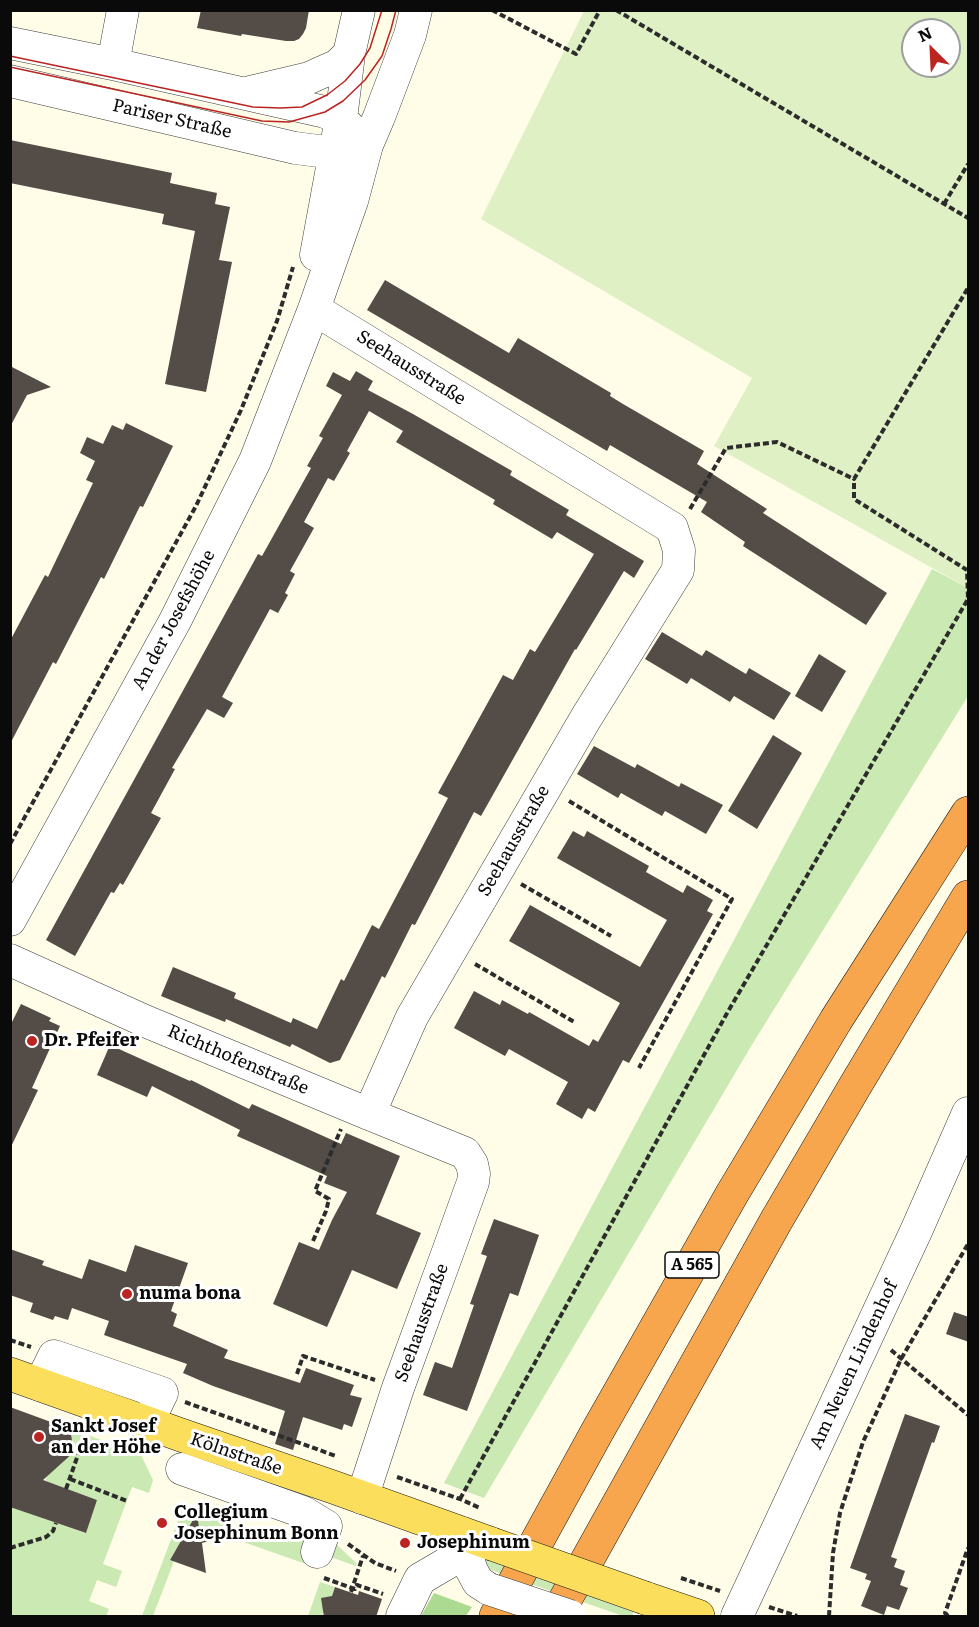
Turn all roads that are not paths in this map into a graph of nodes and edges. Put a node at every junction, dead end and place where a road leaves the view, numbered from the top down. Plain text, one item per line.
1 (123, 10) edge
2 (359, 10) edge
3 (416, 10) edge
4 (10, 43) edge
5 (349, 54) junction
6 (113, 64) junction
7 (10, 81) edge
8 (244, 94) junction
9 (341, 118) junction
10 (367, 145) junction
11 (335, 153) junction
12 (314, 309) junction
13 (969, 813) edge
14 (969, 897) edge
15 (10, 920) edge
16 (10, 960) edge
17 (360, 1110) junction
18 (969, 1113) edge
19 (25, 1379) edge
20 (147, 1424) junction
21 (254, 1461) junction
22 (182, 1469) dead end
23 (242, 1491) junction
24 (362, 1498) junction
25 (475, 1534) junction
26 (317, 1552) road end
27 (493, 1603) edge
28 (656, 1607) edge
29 (405, 1610) edge
30 (556, 1617) edge
31 (570, 1617) edge
32 (698, 1617) edge
33 (737, 1617) edge

1 - 6 street
2 - 5 street, An der Josefshöhe
3 - 10 street, An der Josefshöhe
4 - 6 street
5 - 8 street
5 - 9 street, An der Josefshöhe
6 - 8 street
7 - 11 street, Pariser Straße
8 - 9 street
9 - 10 street
9 - 11 street, An der Josefshöhe
10 - 11 street
10 - 12 street, An der Josefshöhe
11 - 12 street, An der Josefshöhe
12 - 15 street, An der Josefshöhe
12 - 17 street, Seehausstraße
13 - 27 highway, A 565
14 - 30 highway, A 565
16 - 17 street, Richthofenstraße
17 - 24 street, Seehausstraße
18 - 33 street, Am Neuen Lindenhof
19 - 20 main road, Kölnstraße
19 - 20 street
20 - 21 main road, Kölnstraße
21 - 23 street
21 - 24 main road, Kölnstraße
22 - 23 street
23 - 26 street
24 - 25 main road, Kölnstraße
25 - 27 street
25 - 28 main road, Kölnstraße, bridge
25 - 29 street
27 - 31 street, bridge
28 - 32 main road, Kölnstraße

